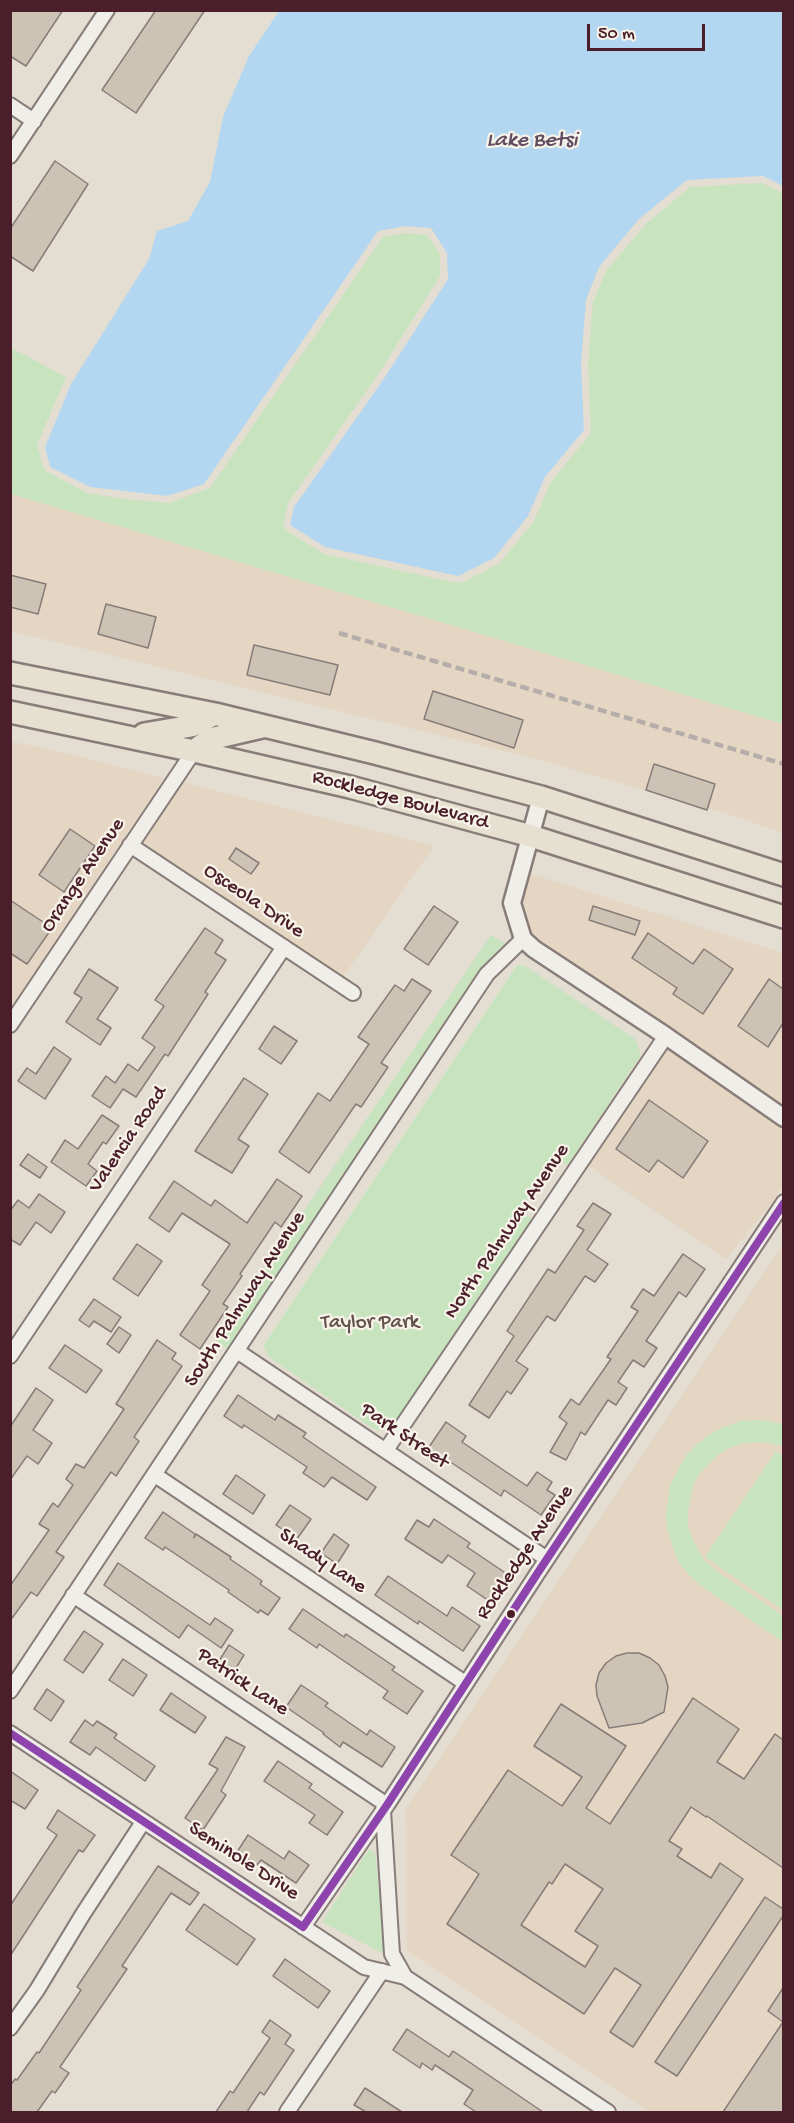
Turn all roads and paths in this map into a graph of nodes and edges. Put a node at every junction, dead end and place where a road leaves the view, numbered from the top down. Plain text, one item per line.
1 (107, 10) edge
2 (10, 105) edge
3 (34, 121) junction
4 (10, 156) edge
5 (10, 673) edge
6 (10, 712) edge
7 (215, 714) junction
8 (266, 727) junction
9 (128, 736) junction
10 (194, 751) junction
11 (541, 798) junction
12 (531, 836) junction
13 (130, 845) junction
14 (783, 875) edge
15 (783, 917) edge
16 (529, 944) junction
17 (284, 947) junction
18 (353, 993) dead end
19 (13, 1017) edge
20 (666, 1036) junction
21 (783, 1118) edge
22 (783, 1202) edge
23 (237, 1351) junction
24 (10, 1356) edge
25 (386, 1450) junction
26 (156, 1475) junction
27 (547, 1559) junction
28 (73, 1595) junction
29 (465, 1683) junction
30 (10, 1691) edge
31 (10, 1733) edge
32 (385, 1808) junction
33 (143, 1822) junction
34 (303, 1927) junction
35 (382, 1971) junction
36 (405, 1977) junction
37 (10, 2028) edge
38 (287, 2112) edge
39 (608, 2112) edge

1 - 3 street
2 - 3 street
3 - 4 street
5 - 7 main road, Rockledge Boulevard
6 - 9 main road, Rockledge Boulevard
7 - 8 main road, Rockledge Boulevard
7 - 9 main road
8 - 10 main road
8 - 11 main road, Rockledge Boulevard
9 - 10 main road, Rockledge Boulevard
10 - 12 main road, Rockledge Boulevard
10 - 13 street, Orange Avenue
11 - 12 street
11 - 14 main road, Rockledge Boulevard
12 - 15 main road, Rockledge Boulevard
12 - 16 street
13 - 17 street, Osceola Drive
13 - 19 street, Orange Avenue
16 - 20 street
16 - 23 street, South Palmway Avenue
17 - 18 street, Osceola Drive
17 - 24 street, Valencia Road
20 - 21 street
20 - 25 street, North Palmway Avenue
22 - 27 street, Rockledge Avenue
23 - 25 street, Park Street
23 - 26 street, South Palmway Avenue
25 - 27 street, Park Street
26 - 28 street, South Palmway Avenue
26 - 29 street, Shady Lane
27 - 29 street, Rockledge Avenue
28 - 30 street, South Palmway Avenue
28 - 32 street, Patrick Lane
29 - 32 street, Rockledge Avenue
31 - 33 street, Seminole Drive
32 - 34 street, Rockledge Avenue
32 - 36 street
33 - 34 street, Seminole Drive
33 - 37 street
34 - 35 street, Seminole Drive
35 - 36 street, Seminole Drive
35 - 38 street
36 - 39 street, Seminole Drive

